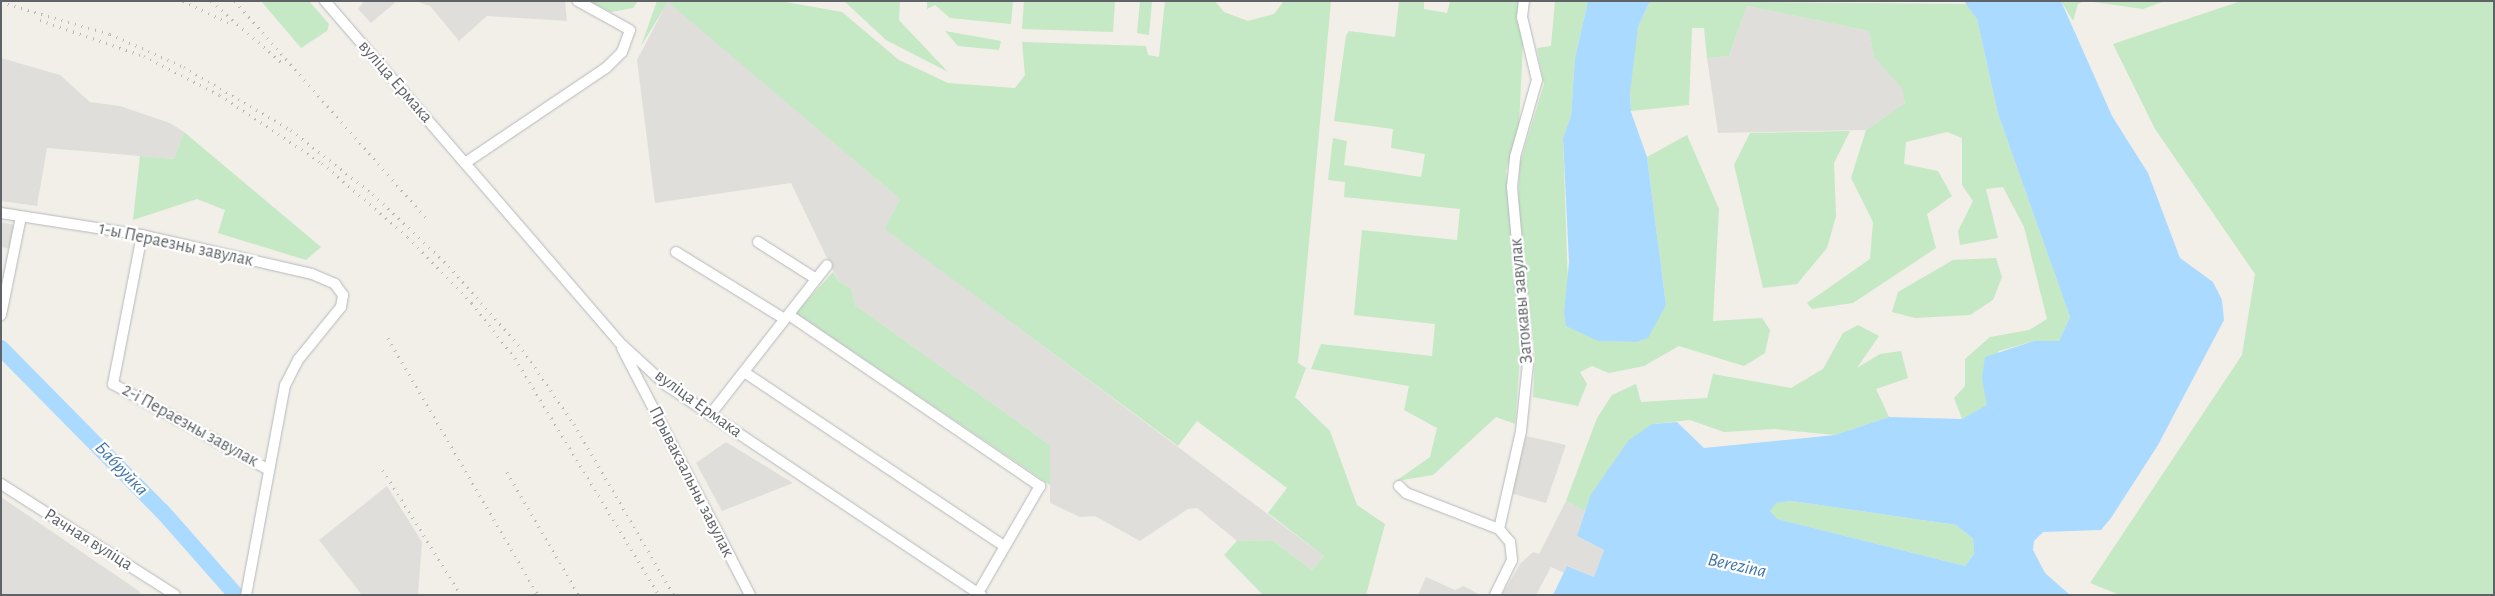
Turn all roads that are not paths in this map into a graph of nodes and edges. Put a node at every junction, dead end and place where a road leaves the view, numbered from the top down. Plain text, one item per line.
1 (326, 1) edge
2 (578, 1) edge
3 (1524, 1) edge
4 (465, 162) junction
5 (1, 213) edge
6 (21, 217) junction
7 (142, 235) junction
8 (758, 242) dead end
9 (676, 252) dead end
10 (827, 265) dead end
11 (816, 279) junction
12 (1, 315) edge
13 (786, 317) junction
14 (619, 342) junction
15 (744, 372) junction
16 (710, 415) junction
17 (269, 470) junction
18 (1, 484) edge
19 (1399, 486) dead end
20 (1498, 529) junction
21 (1004, 546) junction
22 (246, 594) edge
23 (979, 594) edge
24 (175, 595) edge
25 (750, 595) edge
26 (1495, 595) edge

1 - 4 street, вуліца Ермака
2 - 4 street
3 - 20 street, Затокавы завулак
4 - 14 street, вуліца Ермака
5 - 6 street, 1-ы Пераезны завулак
6 - 7 street, 1-ы Пераезны завулак
6 - 12 street
7 - 17 street, 2-і Пераезны завулак
7 - 17 street, 1-ы Пераезны завулак
8 - 11 street
9 - 13 street, вуліца Ермака
10 - 11 street
11 - 13 street
13 - 15 street
13 - 21 street, вуліца Ермака
14 - 16 street, вуліца Ермака
14 - 25 street, Прывакзальны завулак
15 - 16 street
15 - 21 street
16 - 23 street, вуліца Ермака
17 - 22 street
18 - 24 street, Рачная вуліца
19 - 20 street
20 - 26 street
21 - 23 street, вуліца Ермака

